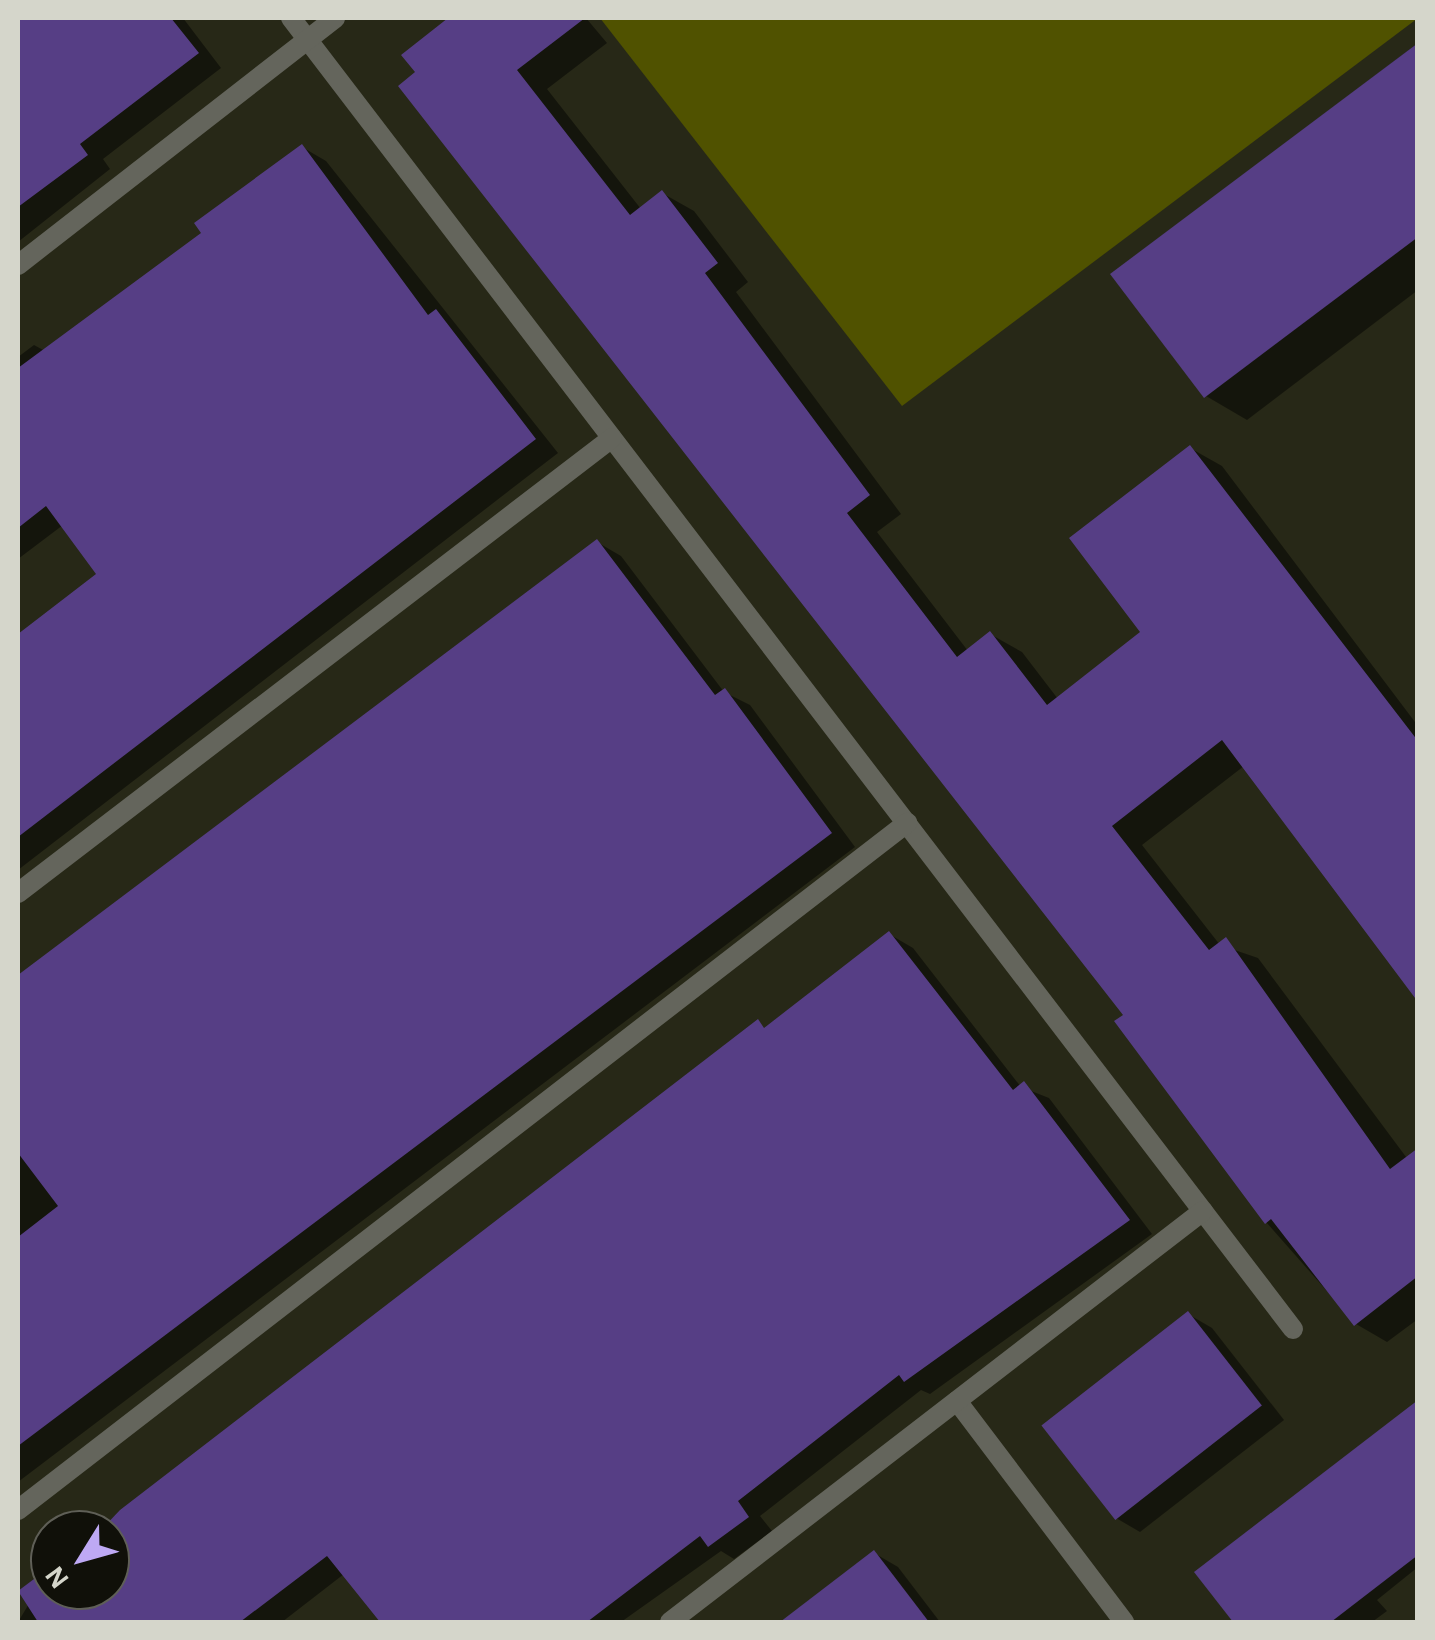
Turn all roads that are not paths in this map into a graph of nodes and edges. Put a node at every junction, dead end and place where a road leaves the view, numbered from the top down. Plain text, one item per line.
1 (290, 18) edge
2 (335, 18) edge
3 (308, 40) junction
4 (18, 265) edge
5 (612, 438) junction
6 (907, 823) junction
7 (18, 894) edge
8 (1203, 1211) junction
9 (1293, 1328) dead end
10 (957, 1401) junction
11 (18, 1510) edge
12 (670, 1622) edge
13 (1124, 1622) edge

1 - 3 lane
2 - 3 lane
3 - 4 lane
3 - 5 lane
5 - 6 lane
5 - 7 lane
6 - 8 lane
6 - 11 lane
8 - 9 lane
8 - 10 lane
10 - 12 lane
10 - 13 lane

